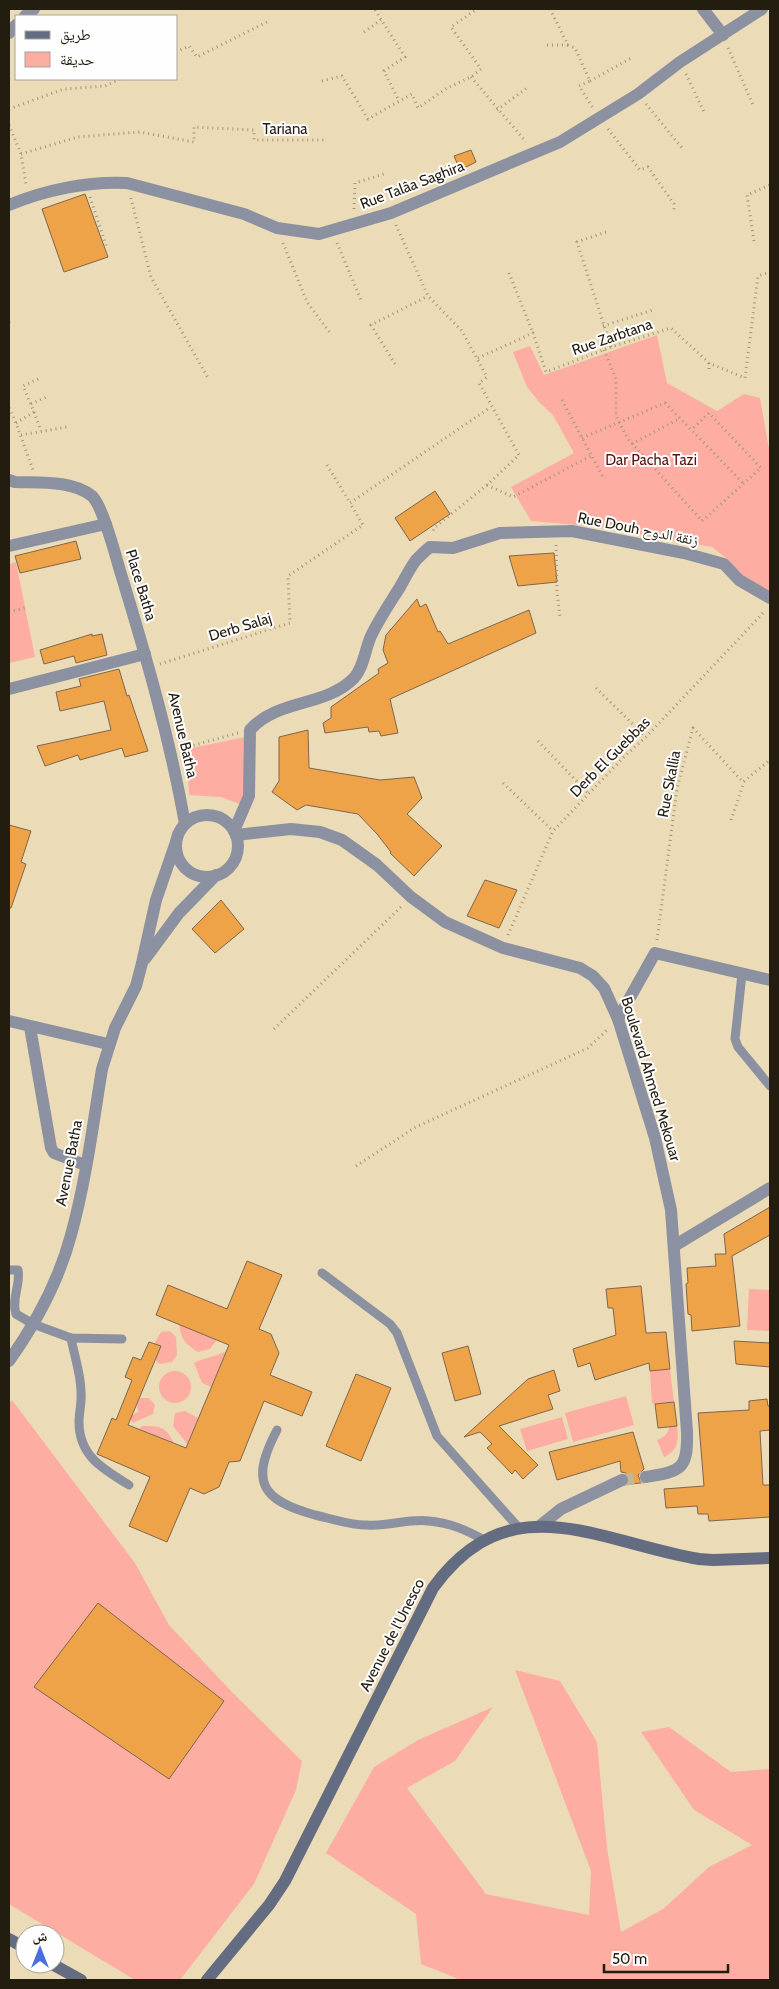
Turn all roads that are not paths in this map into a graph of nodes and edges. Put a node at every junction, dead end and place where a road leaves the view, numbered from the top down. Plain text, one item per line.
1 (703, 9) edge
2 (762, 9) edge
3 (723, 35) junction
4 (9, 206) edge
5 (9, 480) edge
6 (106, 524) junction
7 (9, 546) edge
8 (770, 598) edge
9 (145, 654) junction
10 (9, 689) edge
11 (185, 824) junction
12 (235, 833) junction
13 (176, 842) junction
14 (216, 875) junction
15 (142, 963) junction
16 (742, 974) junction
17 (770, 980) edge
18 (618, 1019) junction
19 (9, 1021) edge
20 (30, 1026) junction
21 (108, 1044) junction
22 (770, 1086) edge
23 (86, 1165) junction
24 (770, 1188) edge
25 (674, 1246) junction
26 (9, 1270) edge
27 (322, 1273) dead end
28 (34, 1324) junction
29 (71, 1338) junction
30 (122, 1339) dead end
31 (9, 1361) edge
32 (277, 1430) dead end
33 (646, 1476) tunnel mouth
34 (622, 1480) tunnel mouth
35 (129, 1485) dead end
36 (541, 1525) junction
37 (519, 1528) junction
38 (486, 1541) junction
39 (770, 1558) edge
40 (65, 1971) edge
41 (80, 1980) edge
42 (207, 1980) edge

1 - 3 street
2 - 3 street, Rue Talâa Saghira
3 - 4 street, Rue Talâa Saghira
5 - 6 street, Place Batha
6 - 7 street
6 - 9 street, Place Batha
8 - 12 street, Rue Douh زنقة الدوح
9 - 10 street
9 - 11 street, Avenue Batha
11 - 12 street
11 - 13 street
12 - 14 street
12 - 18 street, Boulevard Ahmed Mekouar
13 - 14 street
13 - 15 street, Avenue Batha
14 - 15 street, Avenue Batha
15 - 21 street, Avenue Batha
16 - 17 street
16 - 18 street
16 - 22 lane
18 - 25 street, Boulevard Ahmed Mekouar
19 - 20 street
20 - 21 street
20 - 23 street
21 - 23 street, Avenue Batha
23 - 28 street, Avenue Batha
24 - 25 street
25 - 33 street, Boulevard Ahmed Mekouar
26 - 28 lane
27 - 37 lane
28 - 29 lane
28 - 31 street, Avenue Batha
29 - 30 lane
29 - 35 lane
32 - 38 lane
34 - 36 street
36 - 37 main road, Avenue de l'Unesco
36 - 39 main road, Avenue de l'Unesco
37 - 38 main road, Avenue de l'Unesco
38 - 42 main road, Avenue de l'Unesco
40 - 41 main road

